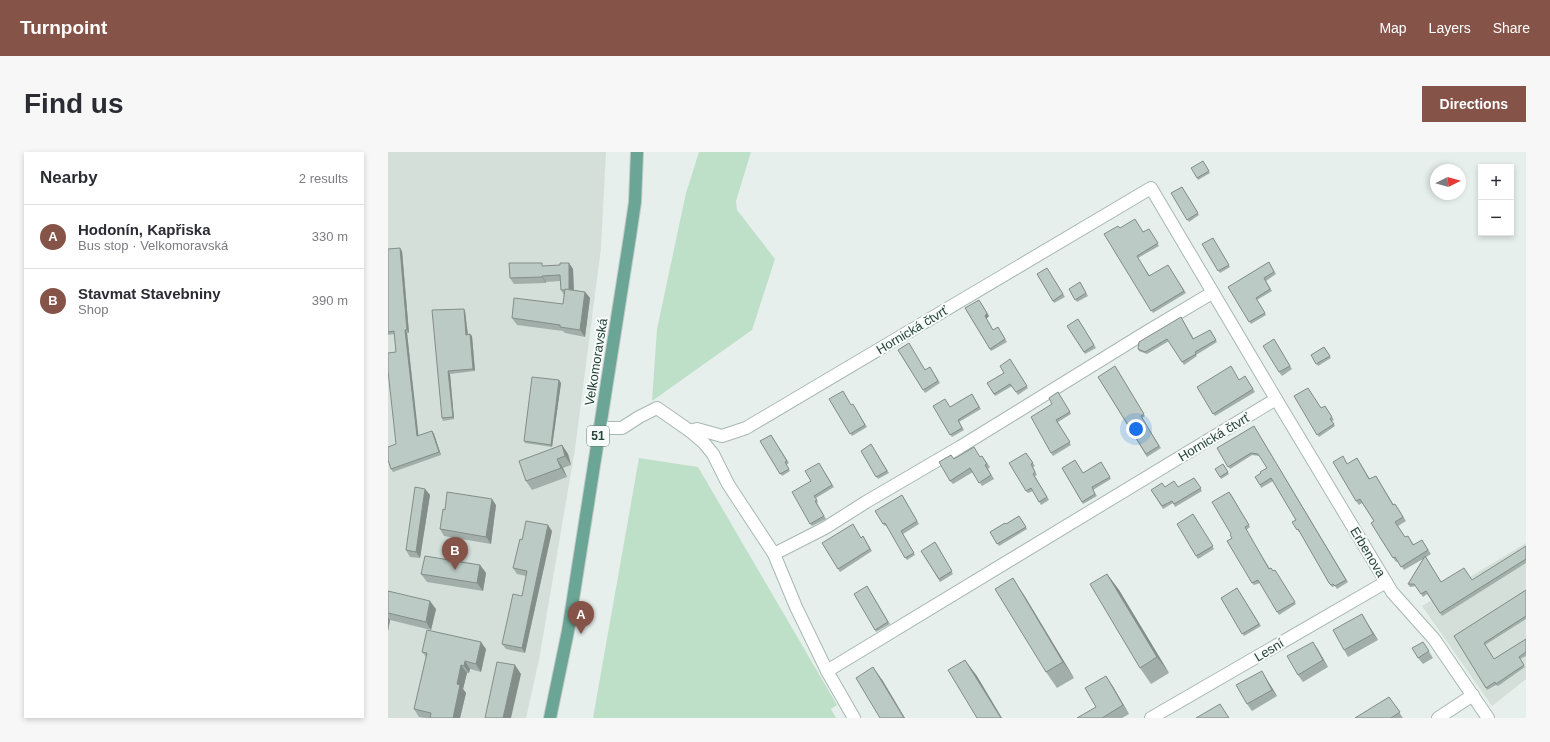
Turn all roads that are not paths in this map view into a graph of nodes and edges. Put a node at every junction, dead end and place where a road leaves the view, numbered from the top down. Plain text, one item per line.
1 (637, 152) edge
2 (1212, 293) junction
3 (1276, 400) junction
4 (599, 428) junction
5 (690, 431) junction
6 (722, 436) junction
7 (713, 454) junction
8 (774, 554) junction
9 (1386, 582) junction
10 (827, 671) junction
11 (1473, 695) junction
12 (550, 718) edge
13 (854, 718) edge
14 (1152, 718) edge
15 (1438, 718) edge
16 (1488, 718) edge

1 - 4 main road, Velkomoravská / 51
2 - 3 street, Hornická čtvrť
2 - 6 street, Hornická čtvrť
2 - 8 street
3 - 9 street, Erbenova
3 - 10 street, Hornická čtvrť
4 - 5 street
4 - 12 main road, Velkomoravská / 51
5 - 6 street
5 - 7 street
6 - 7 street
7 - 8 street
8 - 10 street
9 - 11 street, Erbenova
9 - 14 street, Lesní
10 - 13 street
11 - 15 street
11 - 16 street, Erbenova

